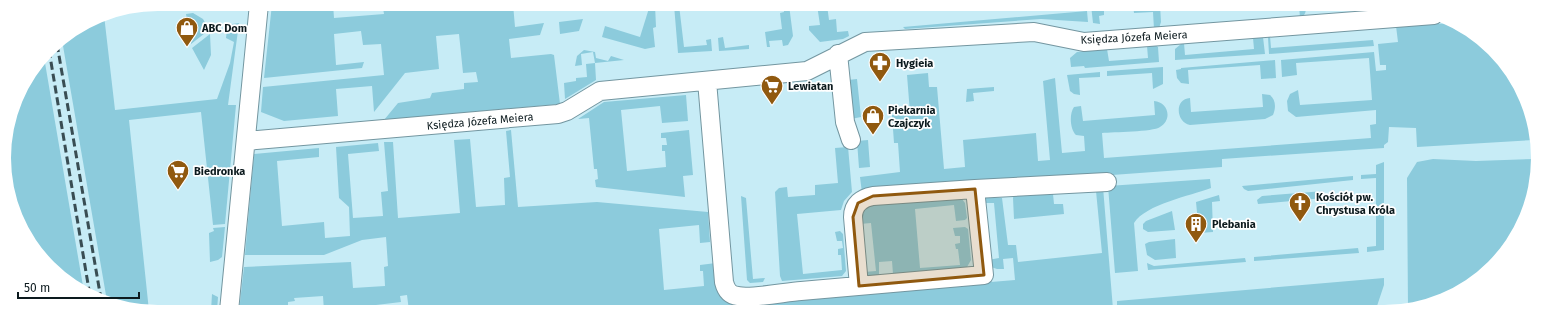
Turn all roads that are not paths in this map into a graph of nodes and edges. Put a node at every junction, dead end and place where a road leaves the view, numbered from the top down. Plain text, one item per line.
1 (258, 11) edge
2 (1422, 16) edge
3 (838, 54) junction
4 (707, 81) junction
5 (851, 140) dead end
6 (246, 141) junction
7 (1107, 182) dead end
8 (975, 189) junction
9 (859, 286) junction
10 (230, 305) edge

1 - 6 street
2 - 3 street, Księdza Józefa Meiera
3 - 4 street, Księdza Józefa Meiera
3 - 5 street
4 - 6 street, Księdza Józefa Meiera
4 - 9 street
6 - 10 street
7 - 8 street
8 - 9 street
8 - 9 street

